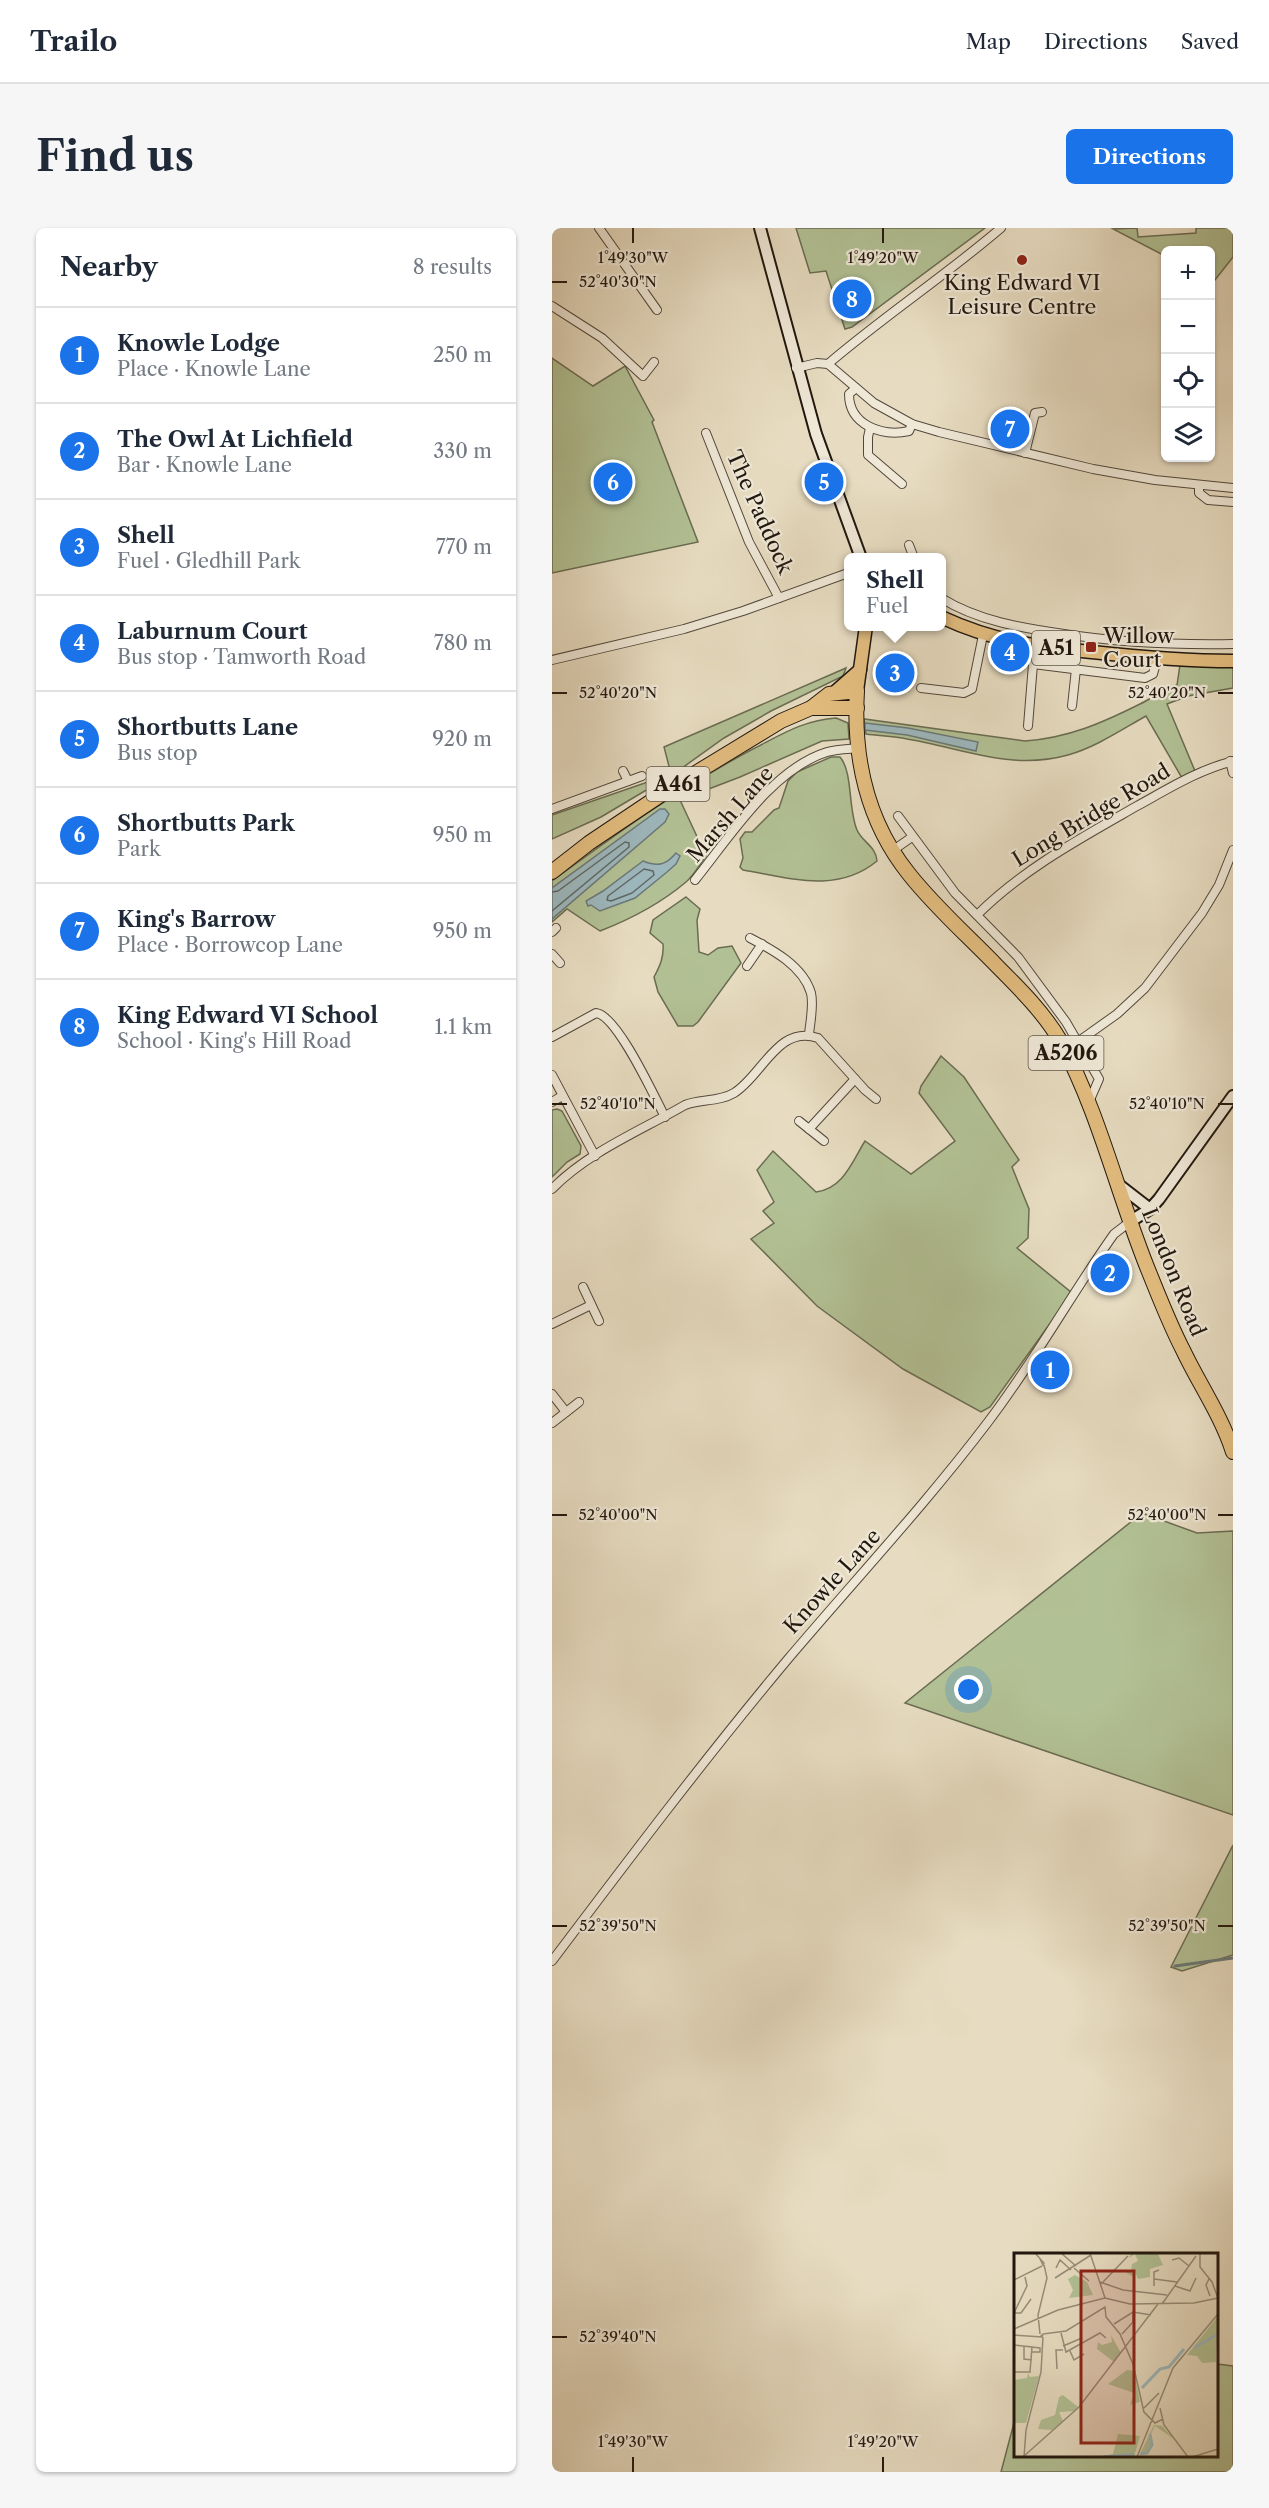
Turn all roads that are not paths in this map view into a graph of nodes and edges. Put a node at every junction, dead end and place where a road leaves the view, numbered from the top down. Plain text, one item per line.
1 (760, 228) edge
2 (1001, 228) edge
3 (601, 231) edge
4 (552, 306) edge
5 (657, 310) dead end
6 (654, 362) dead end
7 (828, 364) junction
8 (796, 368) junction
9 (856, 388) junction
10 (1042, 412) dead end
11 (912, 424) junction
12 (870, 428) junction
13 (710, 437) dead end
14 (1025, 453) junction
15 (902, 483) dead end
16 (1199, 485) junction
17 (1233, 488) edge
18 (1233, 502) edge
19 (909, 545) dead end
20 (859, 553) edge
21 (912, 553) edge
22 (844, 575) edge
23 (779, 598) junction
24 (946, 600) edge
25 (946, 619) edge
26 (991, 620) junction
27 (865, 631) edge
28 (985, 635) junction
29 (1233, 644) edge
30 (1035, 646) junction
31 (1157, 659) junction
32 (552, 660) edge
33 (1233, 661) edge
34 (1033, 664) junction
35 (1076, 669) junction
36 (860, 670) junction
37 (921, 688) dead end
38 (857, 691) junction
39 (835, 692) junction
40 (1072, 706) dead end
41 (811, 708) junction
42 (857, 708) junction
43 (1028, 726) dead end
44 (859, 748) junction
45 (1231, 761) edge
46 (623, 771) dead end
47 (1233, 773) edge
48 (642, 776) dead end
49 (628, 781) junction
50 (552, 809) edge
51 (898, 816) dead end
52 (912, 837) junction
53 (1233, 850) edge
54 (892, 851) junction
55 (552, 872) edge
56 (695, 880) dead end
57 (977, 915) junction
58 (750, 938) dead end
59 (762, 944) junction
60 (552, 954) edge
61 (560, 963) dead end
62 (747, 966) dead end
63 (809, 1035) junction
64 (552, 1036) edge
65 (1079, 1041) junction
66 (552, 1075) edge
67 (855, 1078) junction
68 (562, 1096) junction
69 (1233, 1096) edge
70 (876, 1099) dead end
71 (552, 1102) edge
72 (1089, 1102) junction
73 (664, 1117) junction
74 (799, 1121) dead end
75 (809, 1130) junction
76 (824, 1142) dead end
77 (595, 1156) junction
78 (1119, 1185) junction
79 (552, 1189) edge
80 (1150, 1209) junction
81 (1131, 1221) junction
82 (583, 1287) dead end
83 (591, 1305) junction
84 (599, 1321) dead end
85 (552, 1324) edge
86 (552, 1394) edge
87 (579, 1401) dead end
88 (566, 1412) junction
89 (552, 1423) edge
90 (1233, 1452) edge
91 (552, 1961) edge

1 - 8 street
2 - 7 street
3 - 5 street
4 - 6 street
7 - 8 street
7 - 9 street
8 - 20 street
9 - 11 street
9 - 12 street
10 - 14 street
11 - 12 street
11 - 14 street
12 - 15 street
13 - 23 street, The Paddock
14 - 16 street
16 - 17 street
16 - 18 street
19 - 21 street
22 - 23 street
23 - 32 street
24 - 26 street
25 - 28 main road, A51
26 - 28 street
26 - 29 street
27 - 36 main road, London Road / A5206
28 - 30 main road, A51
28 - 37 street
30 - 31 main road, A51
30 - 34 street
31 - 33 main road, A51
31 - 35 street
34 - 35 street
34 - 43 street
35 - 40 street
36 - 38 main road, London Road / A5206
36 - 39 main road
38 - 39 highway
38 - 42 highway, London Road / A5206
39 - 41 highway, A461
41 - 42 highway, A461
41 - 55 highway, A461
42 - 44 highway, London Road / A5206
44 - 54 highway, London Road / A5206
44 - 56 street, Marsh Lane
45 - 47 street
45 - 57 street, Long Bridge Road
46 - 49 street
48 - 49 street
49 - 50 street
51 - 52 street
52 - 54 street
52 - 57 street
53 - 65 street
54 - 72 highway, London Road / A5206
57 - 65 street
58 - 59 street
59 - 62 street
59 - 63 street
60 - 61 street
63 - 67 street
63 - 73 street
64 - 73 street
65 - 72 street
66 - 68 street
67 - 70 street
67 - 75 street
68 - 71 street
68 - 77 street
69 - 80 street
72 - 78 highway, London Road / A5206
73 - 77 street
74 - 75 street
75 - 76 street
77 - 79 street
78 - 80 street
78 - 81 highway, London Road / A5206
80 - 81 street
81 - 90 highway, London Road / A5206
81 - 91 street, Knowle Lane
82 - 83 street
83 - 84 street
83 - 85 street
86 - 88 street
87 - 88 street
88 - 89 street

